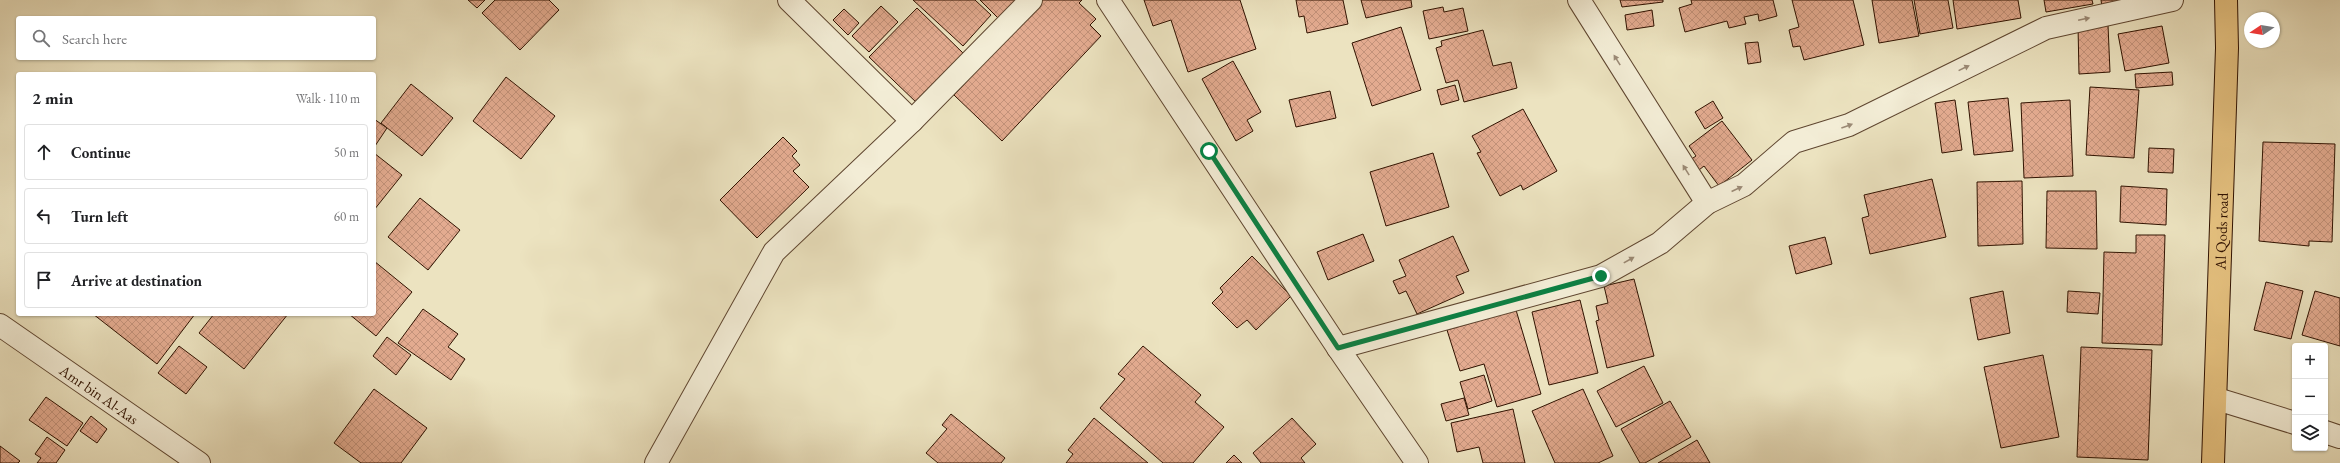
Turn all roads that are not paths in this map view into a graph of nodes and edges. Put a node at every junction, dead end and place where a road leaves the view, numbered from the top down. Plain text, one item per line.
1 (789, 0) edge
2 (1031, 0) edge
3 (1108, 0) edge
4 (1578, 0) edge
5 (2172, 0) edge
6 (2226, 0) edge
7 (912, 121) junction
8 (1707, 202) junction
9 (0, 325) edge
10 (1338, 348) junction
11 (2217, 399) junction
12 (2292, 422) edge
13 (2328, 433) edge
14 (2340, 436) edge
15 (199, 463) edge
16 (656, 463) edge
17 (1417, 463) edge
18 (2213, 463) edge

1 - 7 street
2 - 7 street
3 - 10 street
8 -> 4 street
8 -> 5 street
6 - 11 main road, Al Qods road
7 - 16 street
10 -> 8 street
9 - 15 street, Amr bin Al-Aas
10 - 17 street
11 - 12 street
11 - 18 main road, Al Qods road
13 - 14 street

